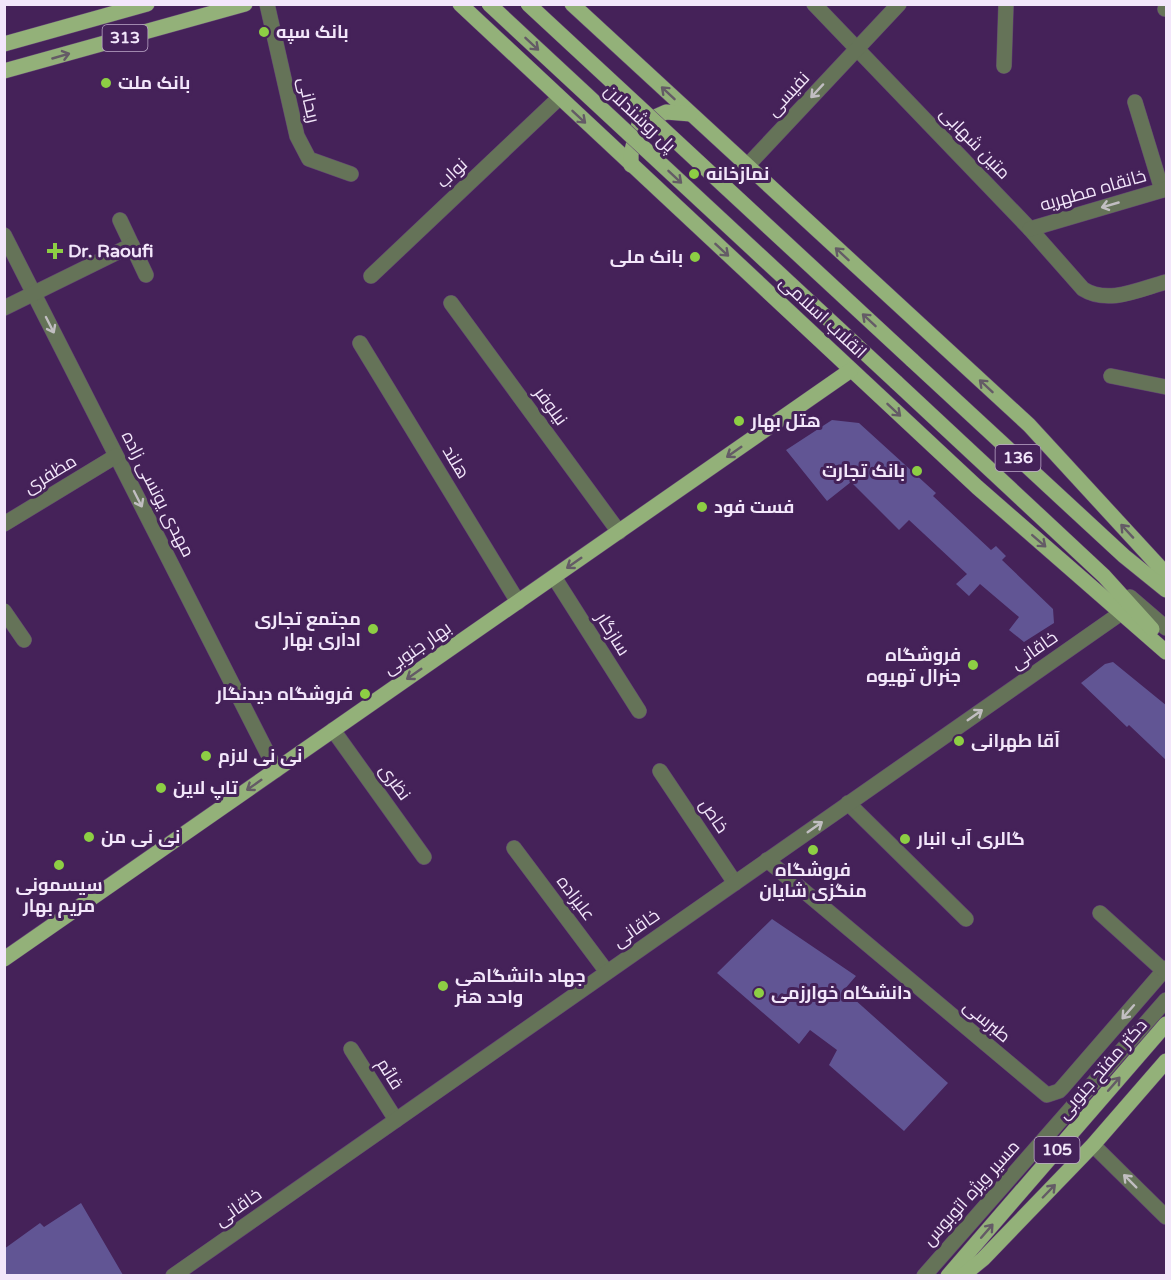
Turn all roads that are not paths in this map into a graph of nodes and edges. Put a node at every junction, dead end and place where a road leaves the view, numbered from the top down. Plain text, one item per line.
1 (147, 4) edge
2 (245, 4) edge
3 (267, 4) edge
4 (460, 4) edge
5 (489, 4) edge
6 (528, 4) edge
7 (572, 4) edge
8 (814, 4) edge
9 (899, 4) edge
10 (1006, 4) edge
11 (4, 44) edge
12 (856, 48) junction
13 (1004, 66) dead end
14 (4, 71) edge
15 (559, 98) junction
16 (1135, 102) dead end
17 (691, 114) junction
18 (632, 165) junction
19 (747, 166) junction
20 (351, 174) dead end
21 (1164, 189) edge
22 (120, 220) dead end
23 (1030, 229) junction
24 (4, 236) edge
25 (132, 245) junction
26 (146, 275) dead end
27 (371, 276) dead end
28 (1167, 282) edge
29 (34, 293) junction
30 (451, 303) dead end
31 (4, 308) edge
32 (360, 344) dead end
33 (851, 370) junction
34 (1111, 376) dead end
35 (1167, 387) edge
36 (116, 456) junction
37 (4, 524) edge
38 (619, 532) junction
39 (1124, 556) junction
40 (1167, 574) edge
41 (1104, 576) junction
42 (554, 577) junction
43 (1167, 590) edge
44 (1167, 597) edge
45 (518, 602) junction
46 (4, 611) edge
47 (1121, 613) junction
48 (1167, 628) edge
49 (24, 640) dead end
50 (1167, 645) edge
51 (1167, 652) edge
52 (639, 711) dead end
53 (333, 730) junction
54 (276, 770) junction
55 (660, 771) dead end
56 (848, 803) junction
57 (514, 848) dead end
58 (424, 857) dead end
59 (767, 860) junction
60 (735, 883) junction
61 (1100, 914) dead end
62 (966, 919) dead end
63 (4, 959) edge
64 (1165, 969) edge
65 (607, 972) junction
66 (1167, 1000) edge
67 (1167, 1024) edge
68 (351, 1049) dead end
69 (1167, 1061) edge
70 (396, 1120) junction
71 (1093, 1145) junction
72 (1167, 1217) edge
73 (173, 1275) edge
74 (924, 1275) edge
75 (948, 1275) edge
76 (962, 1275) edge

1 - 11 main road, 313
14 -> 2 main road, 313
3 - 20 street, ریحانی
4 - 15 main road, انقلاب اسلامی
5 -> 41 main road, پل روشندلان / 136, bridge
39 -> 6 main road, پل روشندلان / 136, bridge
17 -> 7 main road
8 - 12 street, متین شهابی
9 - 12 street, نفیسی
10 - 13 street
12 -> 19 street, نفیسی
12 - 23 street, متین شهابی
15 -> 18 main road, انقلاب اسلامی
15 - 27 street, نواب
16 - 21 street
17 - 18 main road
17 - 19 main road
18 -> 33 main road, انقلاب اسلامی
40 -> 19 main road
21 -> 23 street, خانقاه مطهریه
22 - 25 street
23 - 28 street, متین شهابی
24 - 29 street, مهدی یونسی زاده
25 - 26 street
25 - 29 street
29 - 31 street
29 -> 36 street, مهدی یونسی زاده
30 - 38 street, نیلوفر
32 - 45 street, هلند
33 -> 38 main road, بهار جنوبی
33 -> 47 main road, انقلاب اسلامی
34 - 35 street
36 - 37 street, مظفری
36 -> 54 street, مهدی یونسی زاده
38 -> 42 main road, بهار جنوبی
39 - 43 main road, 136
39 - 44 street
41 - 48 street
41 - 50 main road, 136
42 - 45 main road, بهار جنوبی
42 - 52 street, سازگار
45 -> 53 main road, بهار جنوبی
46 - 49 street
47 - 51 main road, انقلاب اسلامی
56 -> 47 street, خاقانی
53 - 54 main road, بهار جنوبی
53 - 58 street, نظری
54 -> 63 main road, بهار جنوبی
55 - 60 street, خاص
59 -> 56 street, خاقانی
56 - 62 street
57 - 65 street, علیزاده
59 - 60 street, خاقانی
64 -> 59 street, طبرسی
60 - 65 street, خاقانی
61 - 64 street
65 - 70 street, خاقانی
66 - 74 street, مسیر ویژه اتوبوس
75 -> 67 main road, دکتر مفتح جنوبی / 105
68 - 70 street, قائم
69 - 71 main road
70 - 73 street, خاقانی
72 -> 71 street
76 -> 71 main road

